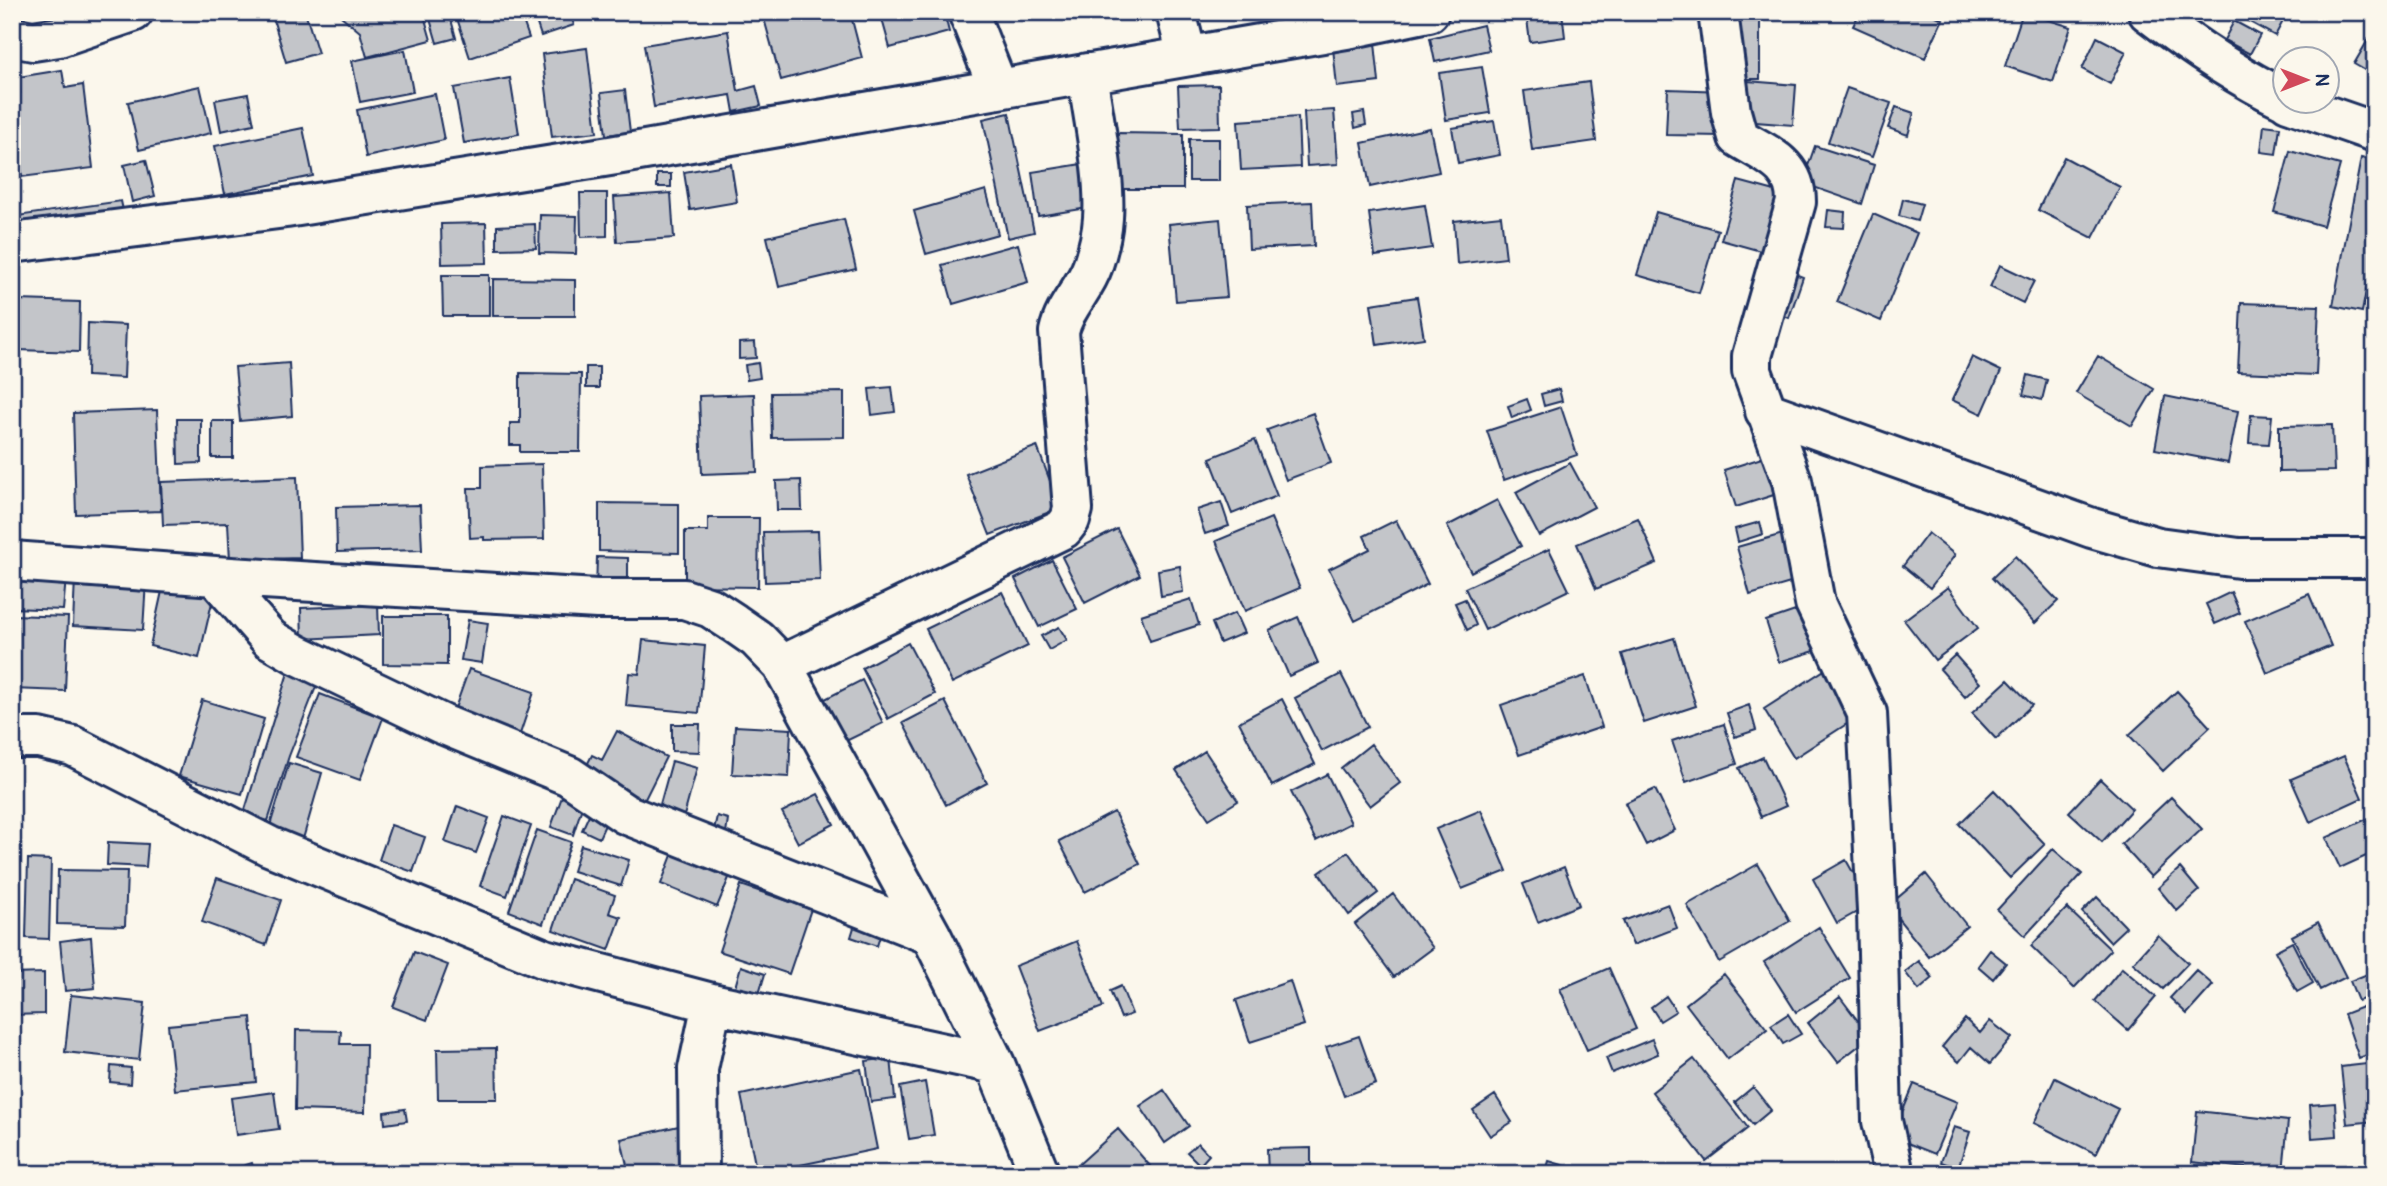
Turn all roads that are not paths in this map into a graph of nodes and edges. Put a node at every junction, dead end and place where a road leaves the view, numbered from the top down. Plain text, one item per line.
1 (133, 12) edge
2 (968, 12) edge
3 (1176, 12) edge
4 (1429, 12) edge
5 (1718, 12) edge
6 (2148, 12) edge
7 (12, 37) edge
8 (1187, 56) junction
9 (1087, 73) junction
10 (998, 88) junction
11 (2272, 93) edge
12 (2330, 116) edge
13 (2375, 132) edge
14 (12, 243) edge
15 (1765, 411) junction
16 (2375, 558) edge
17 (12, 561) edge
18 (215, 576) junction
19 (782, 665) junction
20 (12, 738) edge
21 (931, 935) junction
22 (712, 1003) junction
23 (995, 1064) junction
24 (699, 1174) edge
25 (1040, 1174) edge
26 (1894, 1174) edge

1 - 7 street
2 - 10 street
3 - 8 street
4 - 8 street
5 - 15 street
6 - 11 street
8 - 9 street
9 - 10 street
9 - 19 street
10 - 14 street
12 - 13 street
15 - 16 street
15 - 26 street
17 - 18 street
18 - 19 street
18 - 21 street
19 - 21 street
20 - 22 street
21 - 23 street
22 - 23 street
22 - 24 street
23 - 25 street

